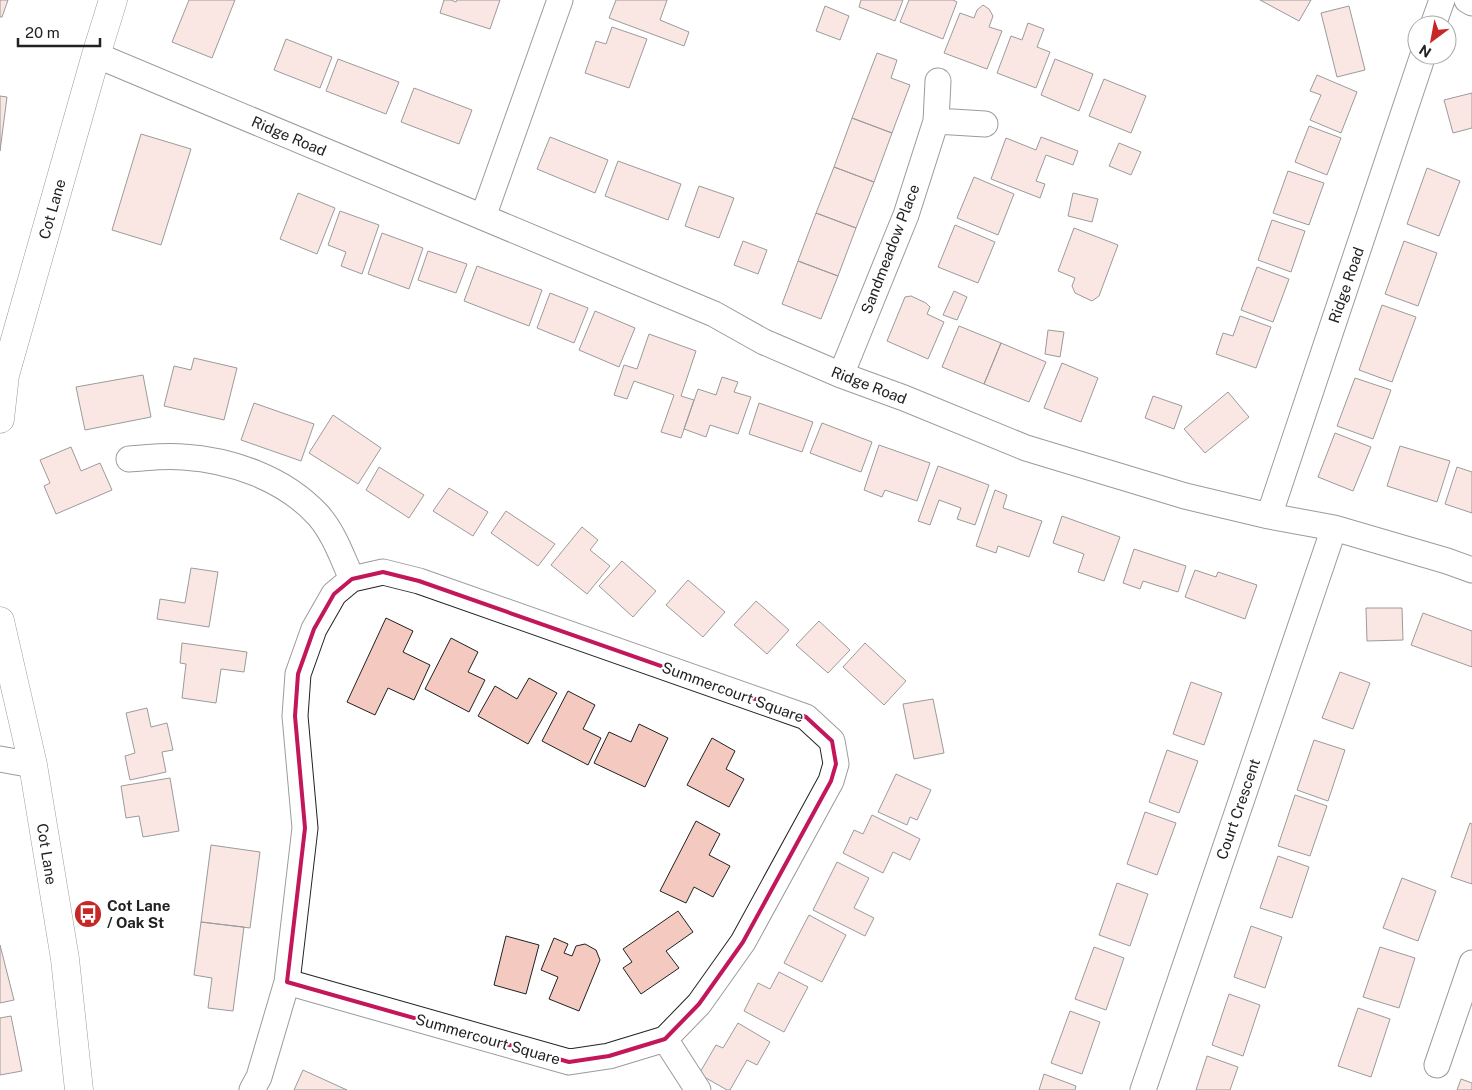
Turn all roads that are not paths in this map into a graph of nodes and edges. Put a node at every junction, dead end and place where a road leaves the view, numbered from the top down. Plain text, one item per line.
1 (113, 0) edge
2 (560, 0) edge
3 (1442, 0) edge
4 (1467, 0) edge
5 (1472, 3) edge
6 (1437, 15) edge
7 (96, 55) junction
8 (1420, 65) edge
9 (938, 81) dead end
10 (936, 121) junction
11 (985, 124) dead end
12 (482, 217) junction
13 (2, 375) edge
14 (841, 375) junction
15 (0, 419) edge
16 (129, 459) dead end
17 (1269, 516) junction
18 (1334, 528) junction
19 (1472, 570) edge
20 (352, 579) junction
21 (0, 621) edge
22 (0, 759) edge
23 (33, 765) junction
24 (1472, 963) edge
25 (288, 982) junction
26 (1466, 1003) edge
27 (665, 1039) junction
28 (1436, 1064) dead end
29 (78, 1090) edge
30 (252, 1090) edge
31 (698, 1090) edge
32 (1143, 1090) edge

1 - 7 street, Cot Lane
2 - 12 street
3 - 6 street
4 - 5 street
7 - 12 street, Ridge Road
7 - 13 street, Cot Lane
8 - 17 street, Ridge Road
9 - 10 street, Sandmeadow Place
10 - 11 street
10 - 14 street, Sandmeadow Place
12 - 14 street, Ridge Road
13 - 15 street, Cot Lane
14 - 17 street, Ridge Road
16 - 20 street
17 - 18 street, Ridge Road
18 - 19 street, Ridge Road
18 - 32 street, Court Crescent
20 - 25 street, Summercourt Square
20 - 27 street, Summercourt Square
21 - 23 street, Cot Lane
22 - 23 street
23 - 29 street, Cot Lane
24 - 26 street
25 - 27 street, Summercourt Square
25 - 30 street, Summercourt Square
26 - 28 street
27 - 31 street

